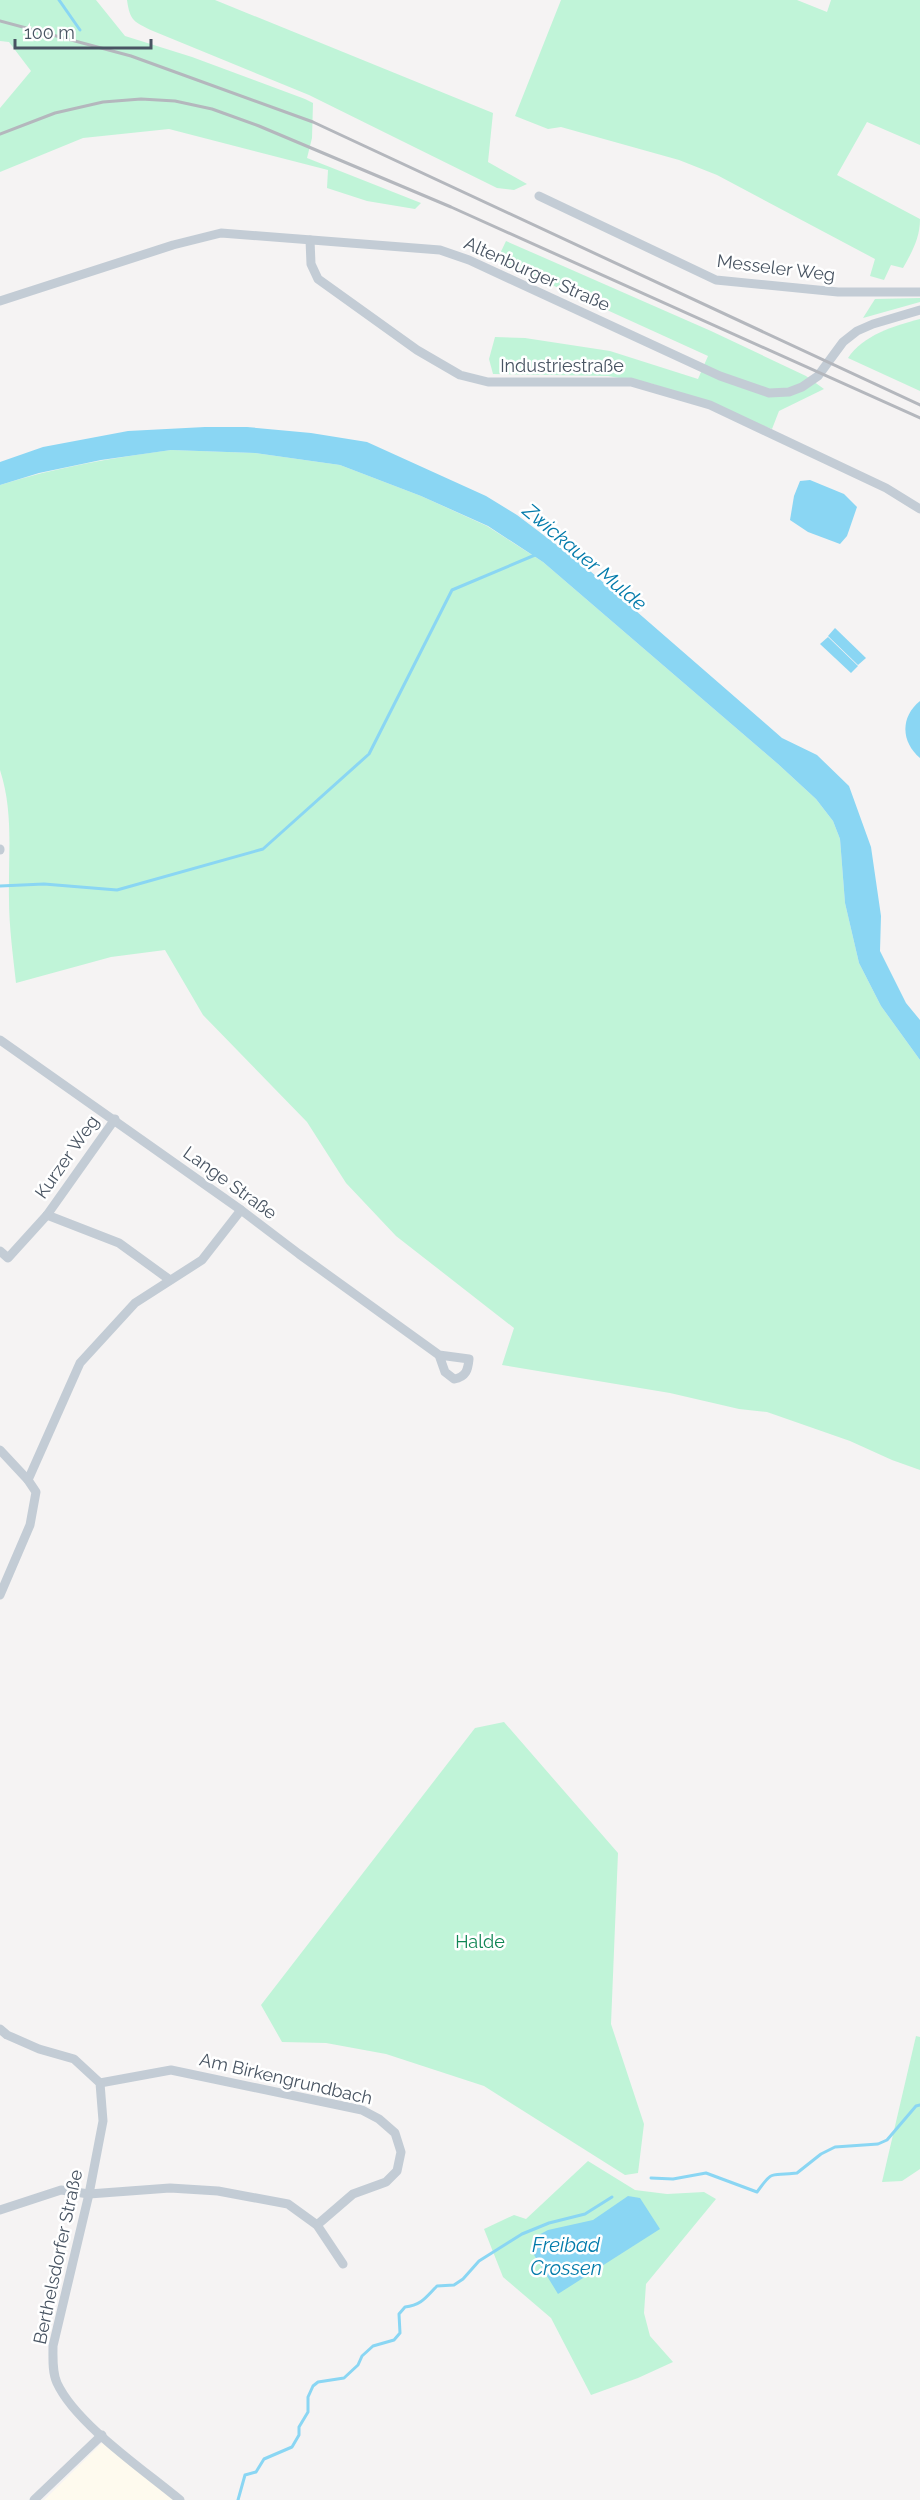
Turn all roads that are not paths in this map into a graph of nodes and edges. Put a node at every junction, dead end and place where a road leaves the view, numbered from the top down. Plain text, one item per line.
1 (539, 196) dead end
2 (310, 240) junction
3 (920, 292) edge
4 (0, 301) edge
5 (920, 310) edge
6 (920, 509) edge
7 (0, 1040) edge
8 (115, 1119) junction
9 (241, 1210) junction
10 (47, 1215) junction
11 (0, 1251) edge
12 (170, 1280) junction
13 (439, 1355) dead end
14 (0, 1450) edge
15 (28, 1480) junction
16 (0, 1595) edge
17 (0, 2029) edge
18 (100, 2083) junction
19 (89, 2193) junction
20 (0, 2210) edge
21 (318, 2225) junction
22 (343, 2264) dead end
23 (102, 2435) junction
24 (34, 2500) edge
25 (180, 2500) edge

1 - 3 street, Messeler Weg
2 - 4 street, Altenburger Straße
2 - 5 street, Altenburger Straße
2 - 6 street, Industriestraße
7 - 8 street, Lange Straße
8 - 9 street, Lange Straße
8 - 10 street, Kurzer Weg
9 - 12 street
9 - 13 street, Lange Straße
10 - 11 street, Kurzer Weg
10 - 12 street
12 - 15 street
14 - 15 street
15 - 16 street
17 - 18 street
18 - 19 street, Berthelsdorfer Straße
18 - 21 street, Am Birkengrundbach
19 - 20 street
19 - 21 street
19 - 23 street, Berthelsdorfer Straße
21 - 22 street
23 - 24 street
23 - 25 street, Berthelsdorfer Straße

